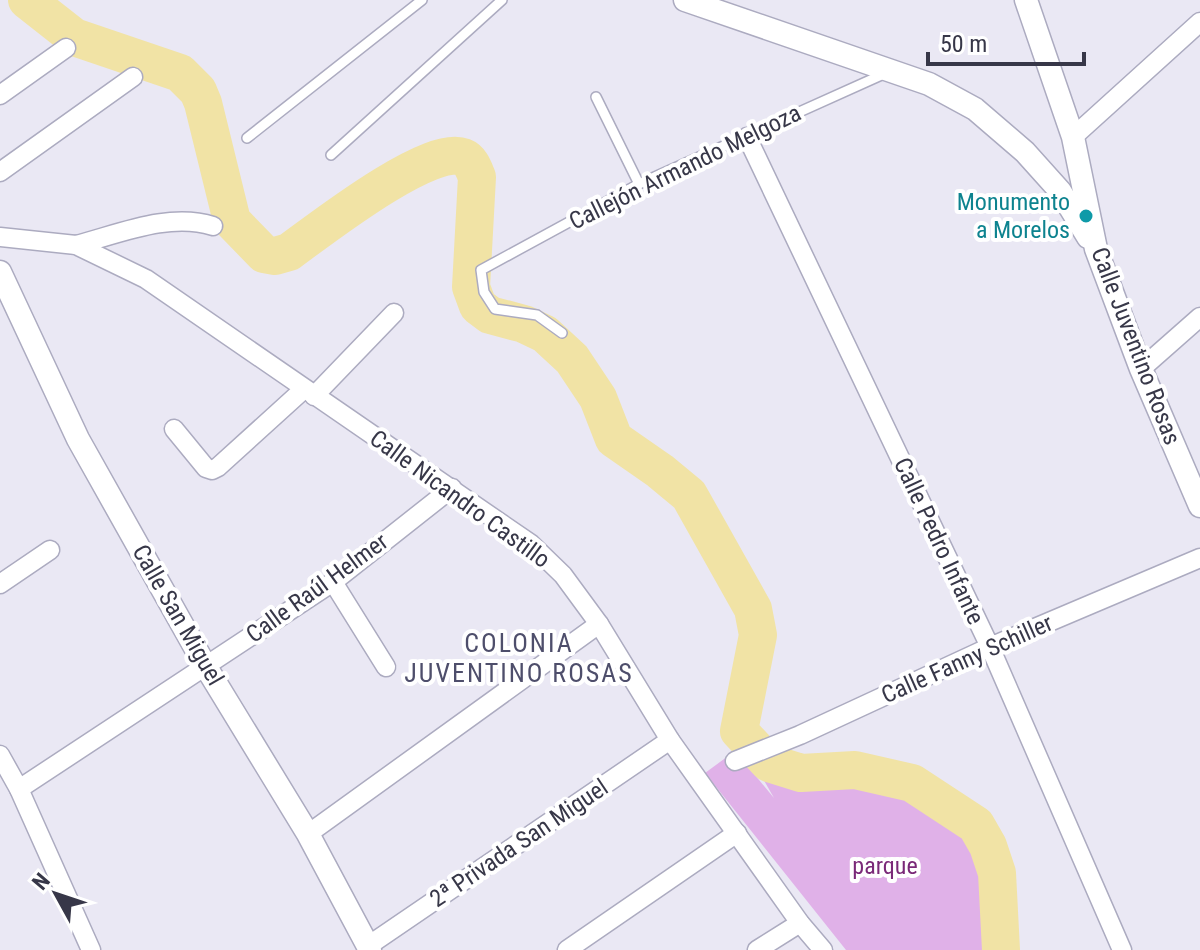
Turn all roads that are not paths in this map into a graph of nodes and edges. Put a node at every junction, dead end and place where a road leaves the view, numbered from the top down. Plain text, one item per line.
1 (422, 0) edge
2 (502, 0) edge
3 (685, 0) edge
4 (1026, 0) edge
5 (1200, 22) edge
6 (66, 48) dead end
7 (893, 70) junction
8 (133, 77) dead end
9 (0, 95) edge
10 (596, 97) dead end
11 (747, 137) junction
12 (1073, 137) junction
13 (247, 138) dead end
14 (331, 155) dead end
15 (0, 172) edge
16 (639, 184) junction
17 (213, 226) dead end
18 (0, 237) edge
19 (76, 245) junction
20 (1096, 249) junction
21 (0, 272) edge
22 (394, 313) dead end
23 (1200, 317) edge
24 (562, 333) dead end
25 (1141, 369) junction
26 (309, 392) junction
27 (174, 429) dead end
28 (452, 488) junction
29 (1200, 506) edge
30 (50, 550) dead end
31 (1200, 558) edge
32 (333, 582) junction
33 (0, 584) edge
34 (599, 624) junction
35 (990, 647) junction
36 (206, 667) junction
37 (386, 667) dead end
38 (670, 740) junction
39 (0, 755) edge
40 (735, 761) dead end
41 (19, 789) junction
42 (737, 833) junction
43 (308, 834) junction
44 (800, 923) junction
45 (369, 948) edge
46 (91, 950) edge
47 (567, 950) edge
48 (757, 950) edge
49 (823, 950) edge
50 (1122, 950) edge

1 - 13 lane
2 - 14 lane
3 - 7 street
4 - 12 street, Calle Juventino Rosas
5 - 12 street
6 - 9 street
7 - 11 lane, Callejón Armando Melgoza
7 - 20 street
8 - 15 street
10 - 16 lane
11 - 16 lane, Callejón Armando Melgoza
11 - 35 street, Calle Pedro Infante
12 - 20 street, Calle Juventino Rosas
16 - 24 lane, Callejón Armando Melgoza
17 - 19 street
18 - 19 street, Calle Nicandro Castillo
19 - 26 street, Calle Nicandro Castillo
20 - 25 street, Calle Juventino Rosas
21 - 36 street, Calle San Miguel
22 - 26 street
23 - 25 street
25 - 29 street, Calle Juventino Rosas
26 - 27 street
26 - 28 street, Calle Nicandro Castillo
28 - 32 street, Calle Raúl Helmer
28 - 34 street, Calle Nicandro Castillo
30 - 33 street
31 - 35 street, Calle Fanny Schiller
32 - 36 street, Calle Raúl Helmer
32 - 37 street
34 - 38 street, Calle Nicandro Castillo
34 - 43 street
35 - 40 street, Calle Fanny Schiller
35 - 50 street, Calle Pedro Infante
36 - 41 street, Calle Raúl Helmer
36 - 43 street, Calle San Miguel
38 - 42 street, Calle Nicandro Castillo
38 - 45 street, 2ª Privada San Miguel
39 - 41 street
41 - 46 street
42 - 44 street, Calle Nicandro Castillo
42 - 47 street
43 - 45 street, Calle San Miguel
44 - 48 street
44 - 49 street, Calle Nicandro Castillo

